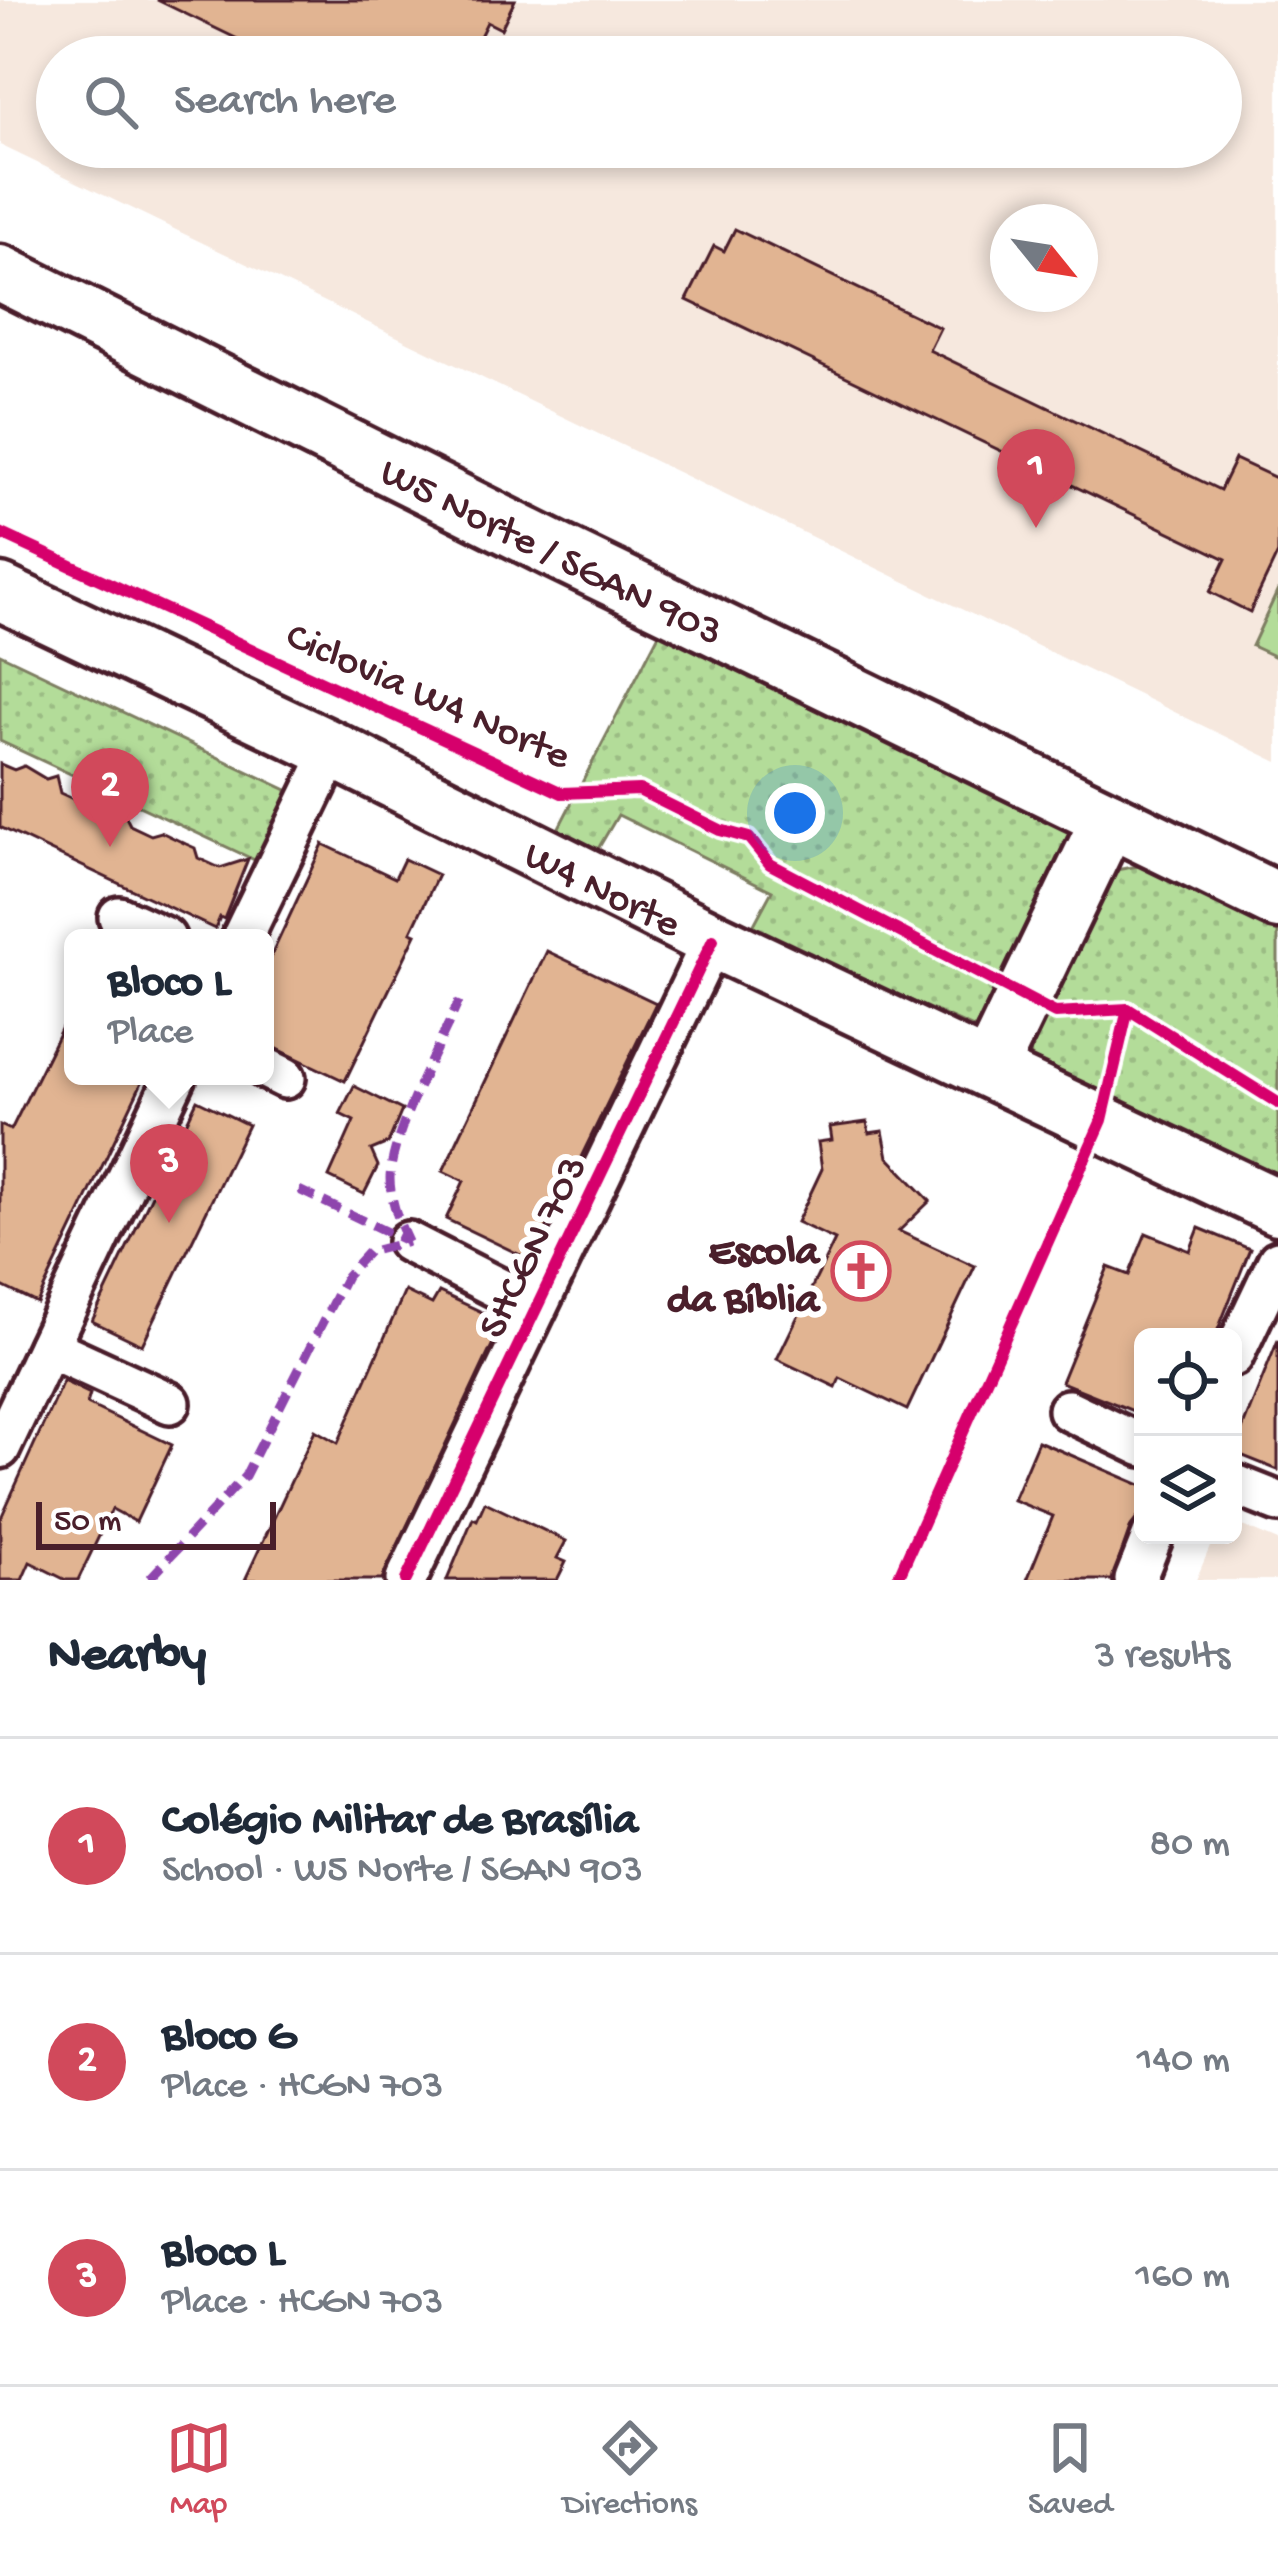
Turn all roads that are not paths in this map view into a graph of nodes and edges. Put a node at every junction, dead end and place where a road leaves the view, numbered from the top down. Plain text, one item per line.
1 (0, 273) edge
2 (0, 592) edge
3 (333, 750) junction
4 (1109, 819) junction
5 (1278, 901) edge
6 (119, 917) dead end
7 (145, 929) edge
8 (246, 929) edge
9 (713, 940) junction
10 (989, 1069) junction
11 (172, 1085) edge
12 (1278, 1207) edge
13 (408, 1241) dead end
14 (1278, 1261) edge
15 (536, 1307) junction
16 (1242, 1338) edge
17 (48, 1347) junction
18 (170, 1403) dead end
19 (1068, 1410) dead end
20 (1134, 1442) edge
21 (0, 1448) edge
22 (1242, 1488) edge
23 (1278, 1502) edge
24 (1149, 1544) edge
25 (406, 1580) edge
26 (1135, 1580) edge

1 - 4 main road, W5 Norte / SGAN 903
2 - 3 main road, W4 Norte
3 - 8 street
3 - 9 main road, W4 Norte
4 - 5 main road, W5 Norte / SGAN 903
4 - 10 main road
6 - 7 street
9 - 10 main road, W4 Norte
9 - 15 street, SHCGN 703
10 - 12 main road, W4 Norte
11 - 17 street
13 - 15 street
14 - 16 street
15 - 25 street, SHCGN 703
17 - 18 street
17 - 21 street
19 - 20 street
22 - 23 street
24 - 26 street

